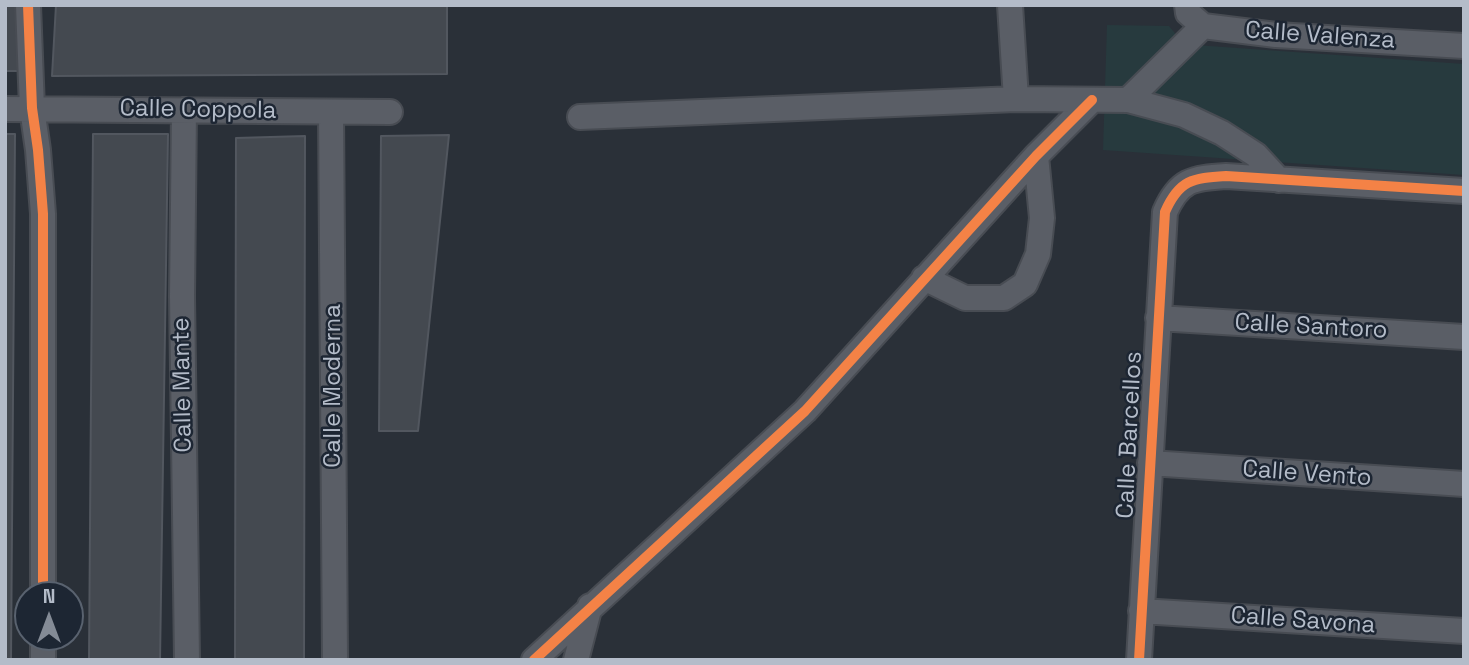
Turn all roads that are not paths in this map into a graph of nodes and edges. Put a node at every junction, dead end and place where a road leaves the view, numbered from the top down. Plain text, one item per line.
1 (28, 5) edge
2 (1010, 5) edge
3 (1187, 5) edge
4 (1203, 26) junction
5 (1464, 46) edge
6 (1016, 99) junction
7 (1091, 100) junction
8 (1128, 100) junction
9 (32, 108) junction
10 (5, 109) edge
11 (184, 110) junction
12 (331, 112) junction
13 (390, 112) dead end
14 (580, 117) dead end
15 (1036, 156) junction
16 (1279, 180) junction
17 (1464, 191) edge
18 (924, 278) junction
19 (1158, 318) junction
20 (1464, 337) edge
21 (1150, 463) junction
22 (1464, 484) edge
23 (43, 581) edge
24 (590, 607) junction
25 (1142, 611) junction
26 (1464, 631) edge
27 (187, 660) edge
28 (335, 660) edge
29 (534, 660) edge
30 (576, 660) edge
31 (1139, 660) edge

1 - 9 street
2 - 6 street
3 - 4 street
4 - 5 street, Calle Valenza
4 - 8 street
6 - 7 street
6 - 14 street
7 - 8 street
7 - 15 street
8 - 16 street
9 - 10 street, Calle Coppola
9 - 11 street, Calle Coppola
9 - 23 street
11 - 12 street, Calle Coppola
11 - 27 street, Calle Mante
12 - 13 street, Calle Coppola
12 - 28 street, Calle Moderna
15 - 18 street
15 - 18 street
16 - 17 street
16 - 19 street, Calle Barcellos
18 - 24 street
19 - 20 street, Calle Santoro
19 - 21 street, Calle Barcellos
21 - 22 street, Calle Vento
21 - 25 street, Calle Barcellos
24 - 29 street
24 - 30 street
25 - 26 street, Calle Savona
25 - 31 street, Calle Barcellos

